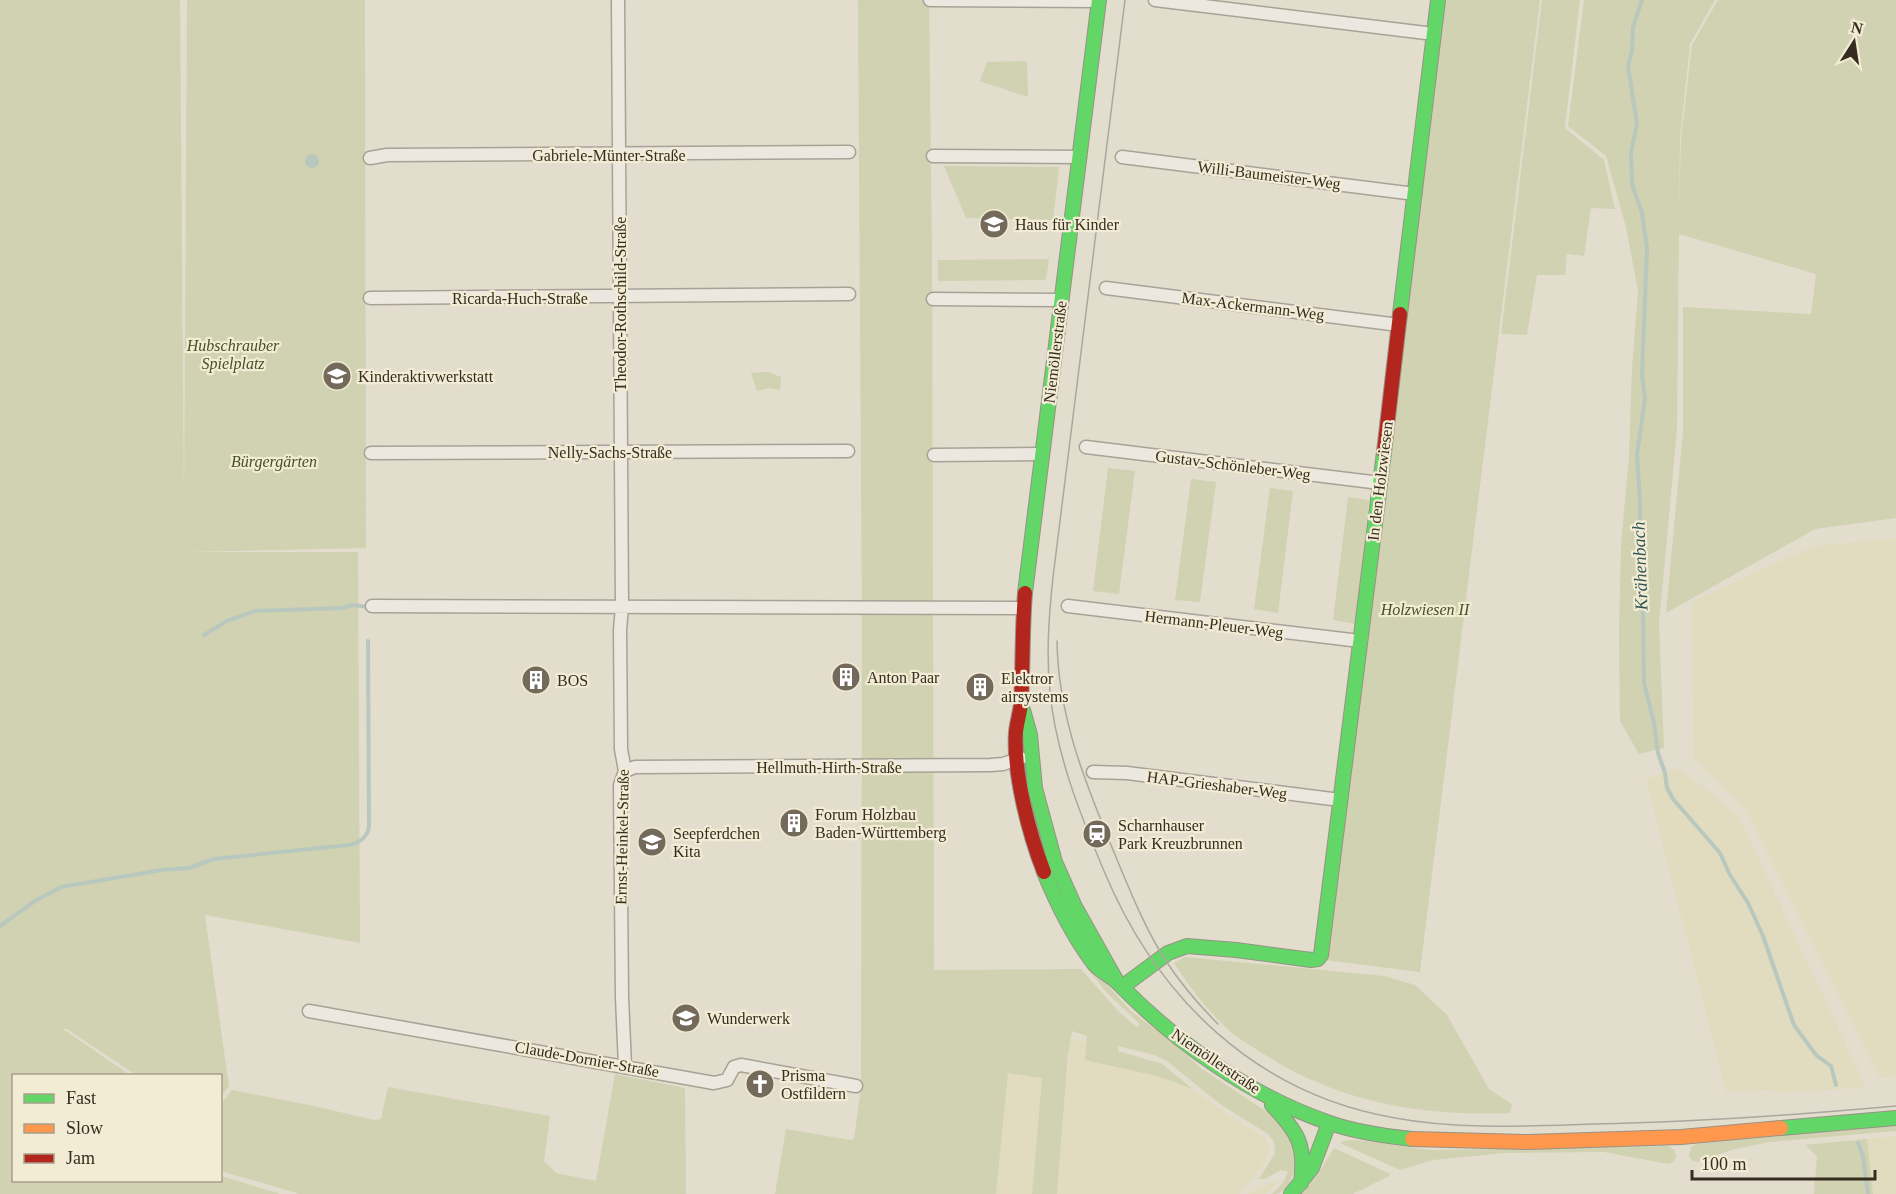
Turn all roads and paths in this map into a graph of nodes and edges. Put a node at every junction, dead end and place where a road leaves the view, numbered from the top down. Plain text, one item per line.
1 (618, 0) edge
2 (930, 0) edge
3 (1099, 0) edge
4 (1155, 0) edge
5 (1438, 0) edge
6 (1434, 34) junction
7 (849, 152) dead end
8 (619, 155) junction
9 (933, 156) dead end
10 (1080, 157) junction
11 (1122, 157) dead end
12 (370, 158) dead end
13 (1415, 194) junction
14 (1106, 288) dead end
15 (849, 294) dead end
16 (370, 298) dead end
17 (620, 298) junction
18 (933, 299) dead end
19 (1062, 300) junction
20 (1399, 325) junction
21 (1086, 447) dead end
22 (621, 452) junction
23 (848, 452) dead end
24 (371, 453) dead end
25 (1042, 454) junction
26 (934, 455) dead end
27 (1380, 483) junction
28 (372, 606) dead end
29 (1068, 606) dead end
30 (622, 607) junction
31 (1024, 608) junction
32 (1360, 641) junction
33 (1021, 706) junction
34 (1032, 757) junction
35 (1017, 758) junction
36 (625, 771) junction
37 (1094, 772) dead end
38 (1340, 800) junction
39 (1119, 983) junction
40 (309, 1011) dead end
41 (625, 1066) junction
42 (856, 1086) dead end
43 (1260, 1093) junction
44 (1896, 1118) edge
45 (1329, 1123) junction
46 (1301, 1183) junction
47 (1291, 1194) edge

1 - 8 street, Theodor-Rothschild-Straße
2 - 3 street
3 - 10 main road, Niemöllerstraße
4 - 6 street
5 - 6 main road, In den Holzwiesen
6 - 13 main road, In den Holzwiesen
7 - 8 street, Gabriele-Münter-Straße
8 - 12 street, Gabriele-Münter-Straße
8 - 17 street, Theodor-Rothschild-Straße
9 - 10 street
10 - 19 main road, Niemöllerstraße
11 - 13 street, Willi-Baumeister-Weg
13 - 20 main road, In den Holzwiesen
14 - 20 street, Max-Ackermann-Weg
15 - 17 street, Ricarda-Huch-Straße
16 - 17 street, Ricarda-Huch-Straße
17 - 22 street, Theodor-Rothschild-Straße
18 - 19 street
19 - 25 main road, Niemöllerstraße
20 - 27 main road, In den Holzwiesen
21 - 27 street, Gustav-Schönleber-Weg
22 - 23 street, Nelly-Sachs-Straße
22 - 24 street, Nelly-Sachs-Straße
22 - 30 street, Theodor-Rothschild-Straße
25 - 26 street
25 - 31 main road, Niemöllerstraße
27 - 32 main road, In den Holzwiesen
28 - 30 street
29 - 32 street, Hermann-Pleuer-Weg
30 - 31 street
30 - 36 street, Ernst-Heinkel-Straße
31 - 33 main road, Niemöllerstraße
32 - 38 main road, In den Holzwiesen
33 - 34 main road, Niemöllerstraße
33 - 35 main road, Niemöllerstraße
34 - 35 street, Hellmuth-Hirth-Straße
34 - 39 main road, Niemöllerstraße
35 - 36 street, Hellmuth-Hirth-Straße
35 - 39 main road, Niemöllerstraße
36 - 41 street, Ernst-Heinkel-Straße
37 - 38 street, HAP-Grieshaber-Weg
38 - 39 main road, In den Holzwiesen
39 - 43 main road, Niemöllerstraße
40 - 41 street, Claude-Dornier-Straße
41 - 42 street, Claude-Dornier-Straße
43 - 45 main road, Niemöllerstraße
43 - 46 main road
44 - 45 main road, Niemöllerstraße
45 - 46 main road
46 - 47 main road

